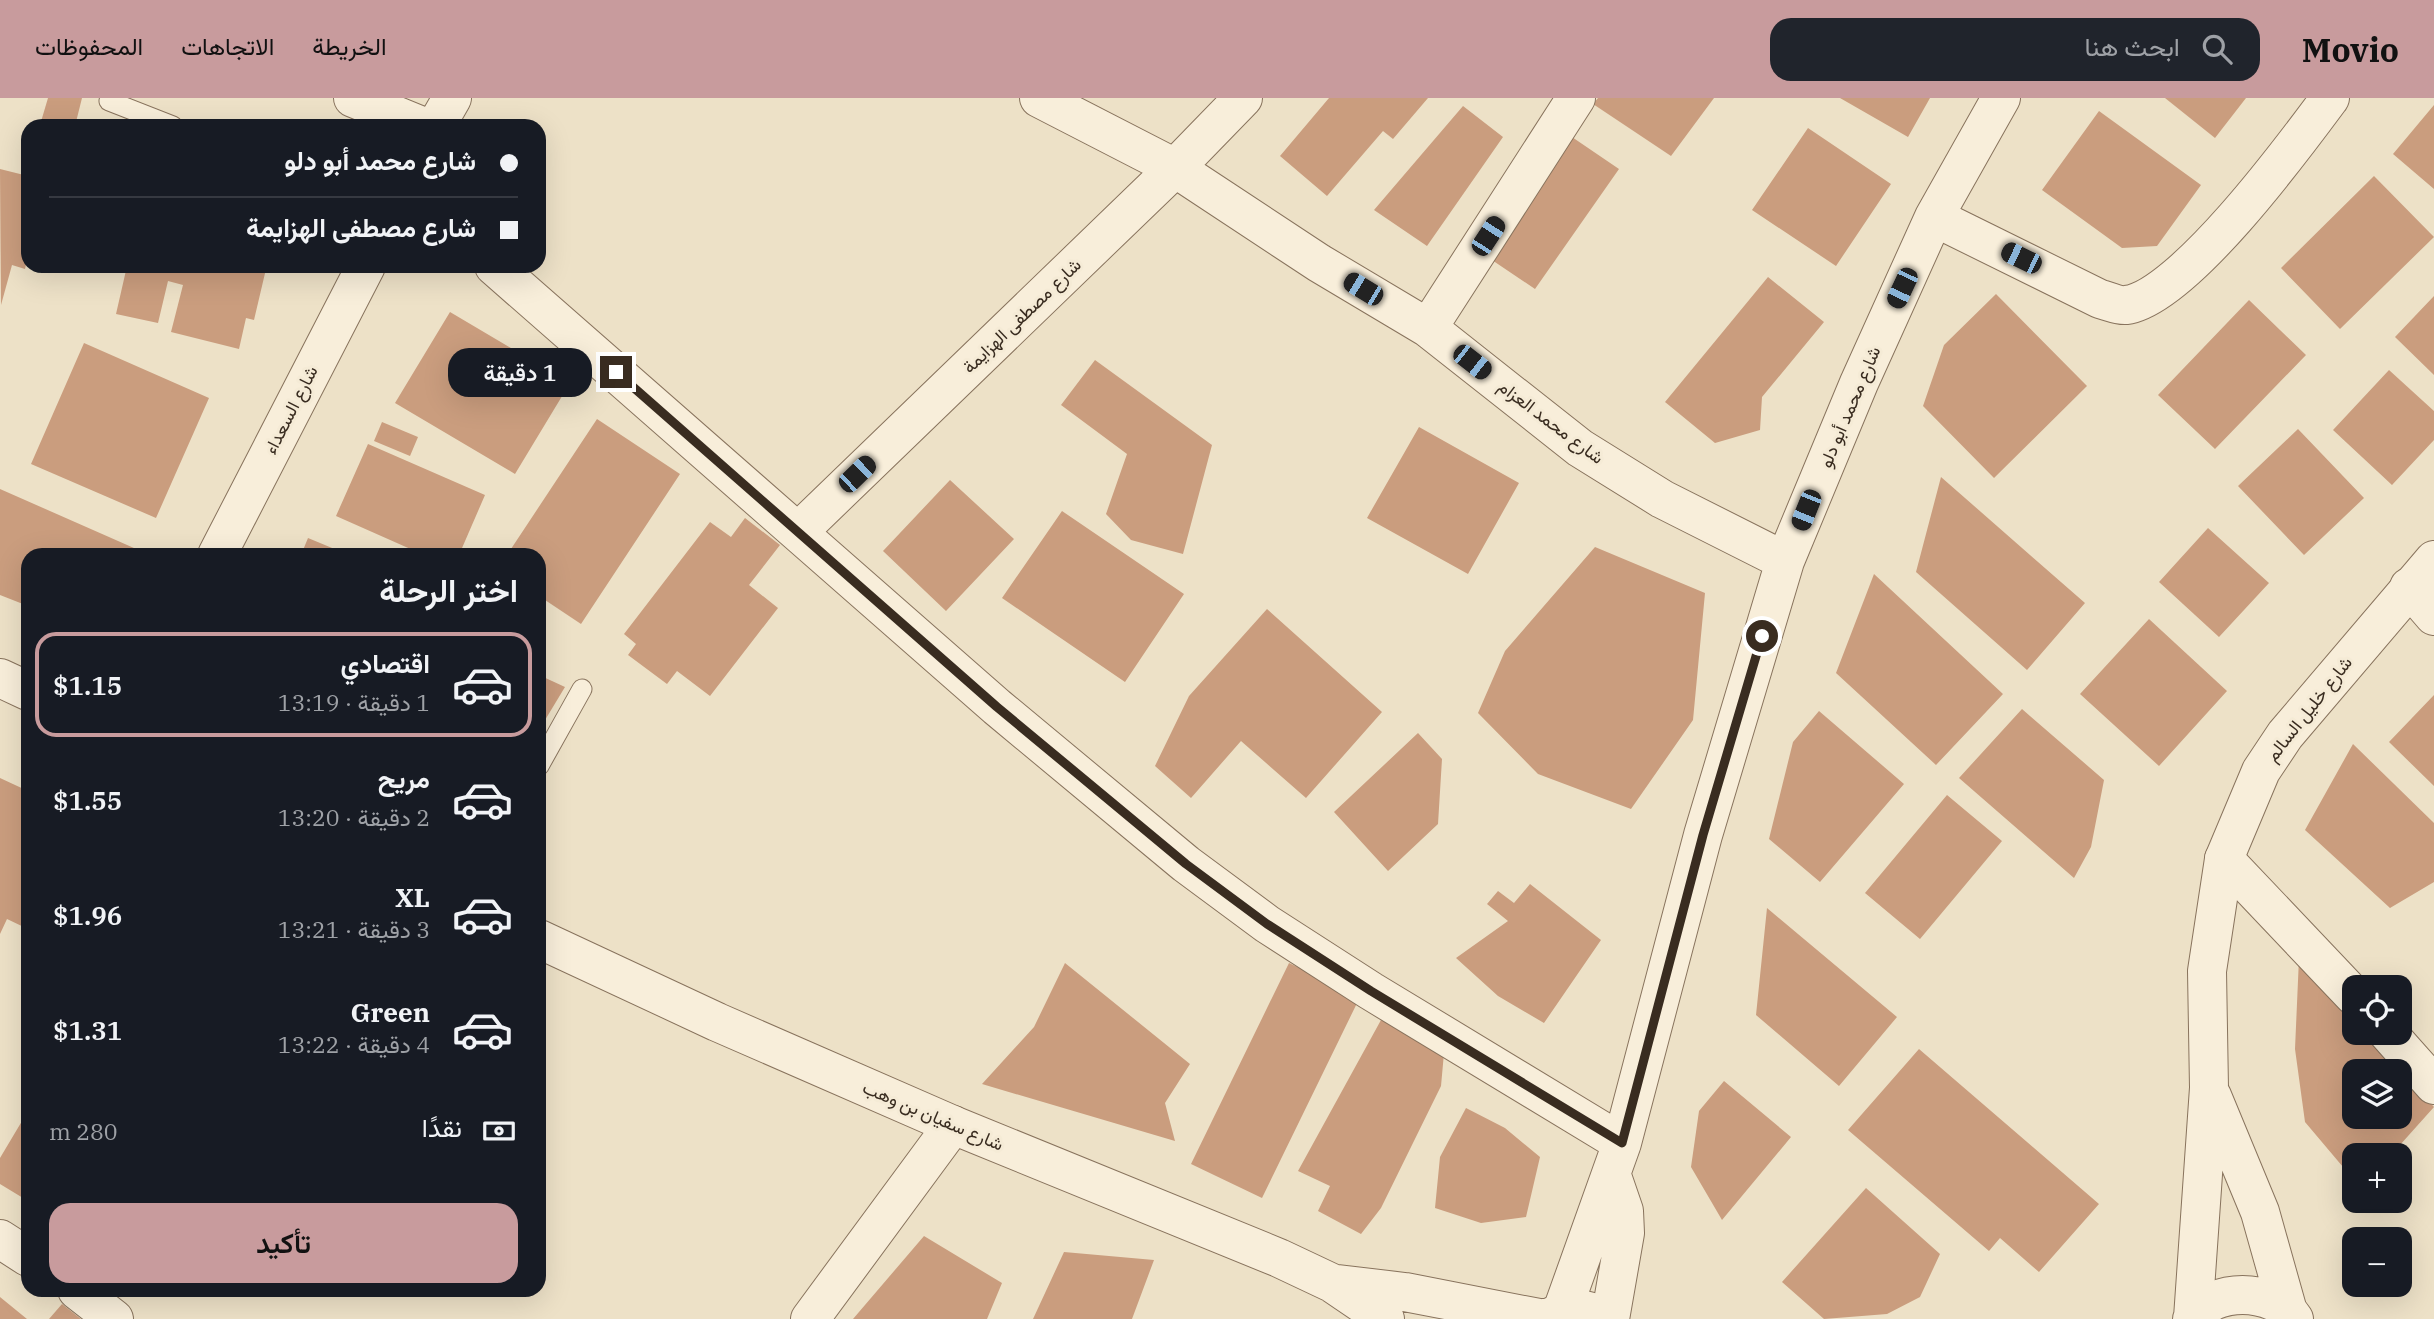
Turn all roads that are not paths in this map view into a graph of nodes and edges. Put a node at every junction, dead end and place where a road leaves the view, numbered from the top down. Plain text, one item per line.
1 (353, 98) edge
2 (452, 98) edge
3 (1038, 98) edge
4 (1243, 98) edge
5 (1576, 98) edge
6 (2001, 98) edge
7 (2330, 98) edge
8 (109, 101) dead end
9 (155, 119) edge
10 (405, 119) edge
11 (440, 119) edge
12 (1175, 168) junction
13 (1934, 217) junction
14 (362, 273) edge
15 (502, 273) edge
16 (1428, 328) junction
17 (798, 532) junction
18 (220, 548) edge
19 (1785, 561) junction
20 (2421, 573) edge
21 (2434, 616) edge
22 (0, 678) edge
23 (21, 688) edge
24 (582, 689) dead end
25 (546, 753) edge
26 (2224, 859) junction
27 (546, 942) edge
28 (2342, 983) edge
29 (2398, 1045) edge
30 (2434, 1085) edge
31 (2209, 1088) junction
32 (953, 1125) junction
33 (1617, 1159) junction
34 (0, 1239) edge
35 (21, 1252) edge
36 (1332, 1283) junction
37 (86, 1297) edge
38 (2291, 1314) edge
39 (1551, 1316) edge
40 (2192, 1318) edge
41 (114, 1319) edge
42 (810, 1319) edge
43 (1385, 1319) edge
44 (1608, 1319) edge

1 - 10 street
2 - 11 street
3 - 12 street, شارع محمد العزام
4 - 12 street, شارع مصطفى الهزايمة
5 - 16 street
6 - 13 street, شارع محمد أبو دلو
7 - 13 street
8 - 9 lane
12 - 16 street, شارع محمد العزام
12 - 17 street, شارع مصطفى الهزايمة
13 - 19 street, شارع محمد أبو دلو
14 - 18 street, شارع السعداء
15 - 17 street
16 - 19 street, شارع محمد العزام
17 - 33 street
19 - 33 street, شارع محمد أبو دلو
20 - 21 street
20 - 26 street, شارع خليل السالم
22 - 23 street
24 - 25 lane
26 - 28 street
26 - 31 street, شارع خليل السالم
27 - 32 street, شارع سفيان بن وهب
29 - 30 street
31 - 38 street, شارع خليل السالم
31 - 40 street, شارع خليل السالم
32 - 36 street, شارع سفيان بن وهب
32 - 42 street
33 - 39 street, شارع محمد أبو دلو
33 - 44 street
34 - 35 street
36 - 39 street, شارع سفيان بن وهب
36 - 43 street, شارع سفيان بن وهب
37 - 41 street
38 - 40 street
39 - 44 street, شارع سفيان بن وهب

